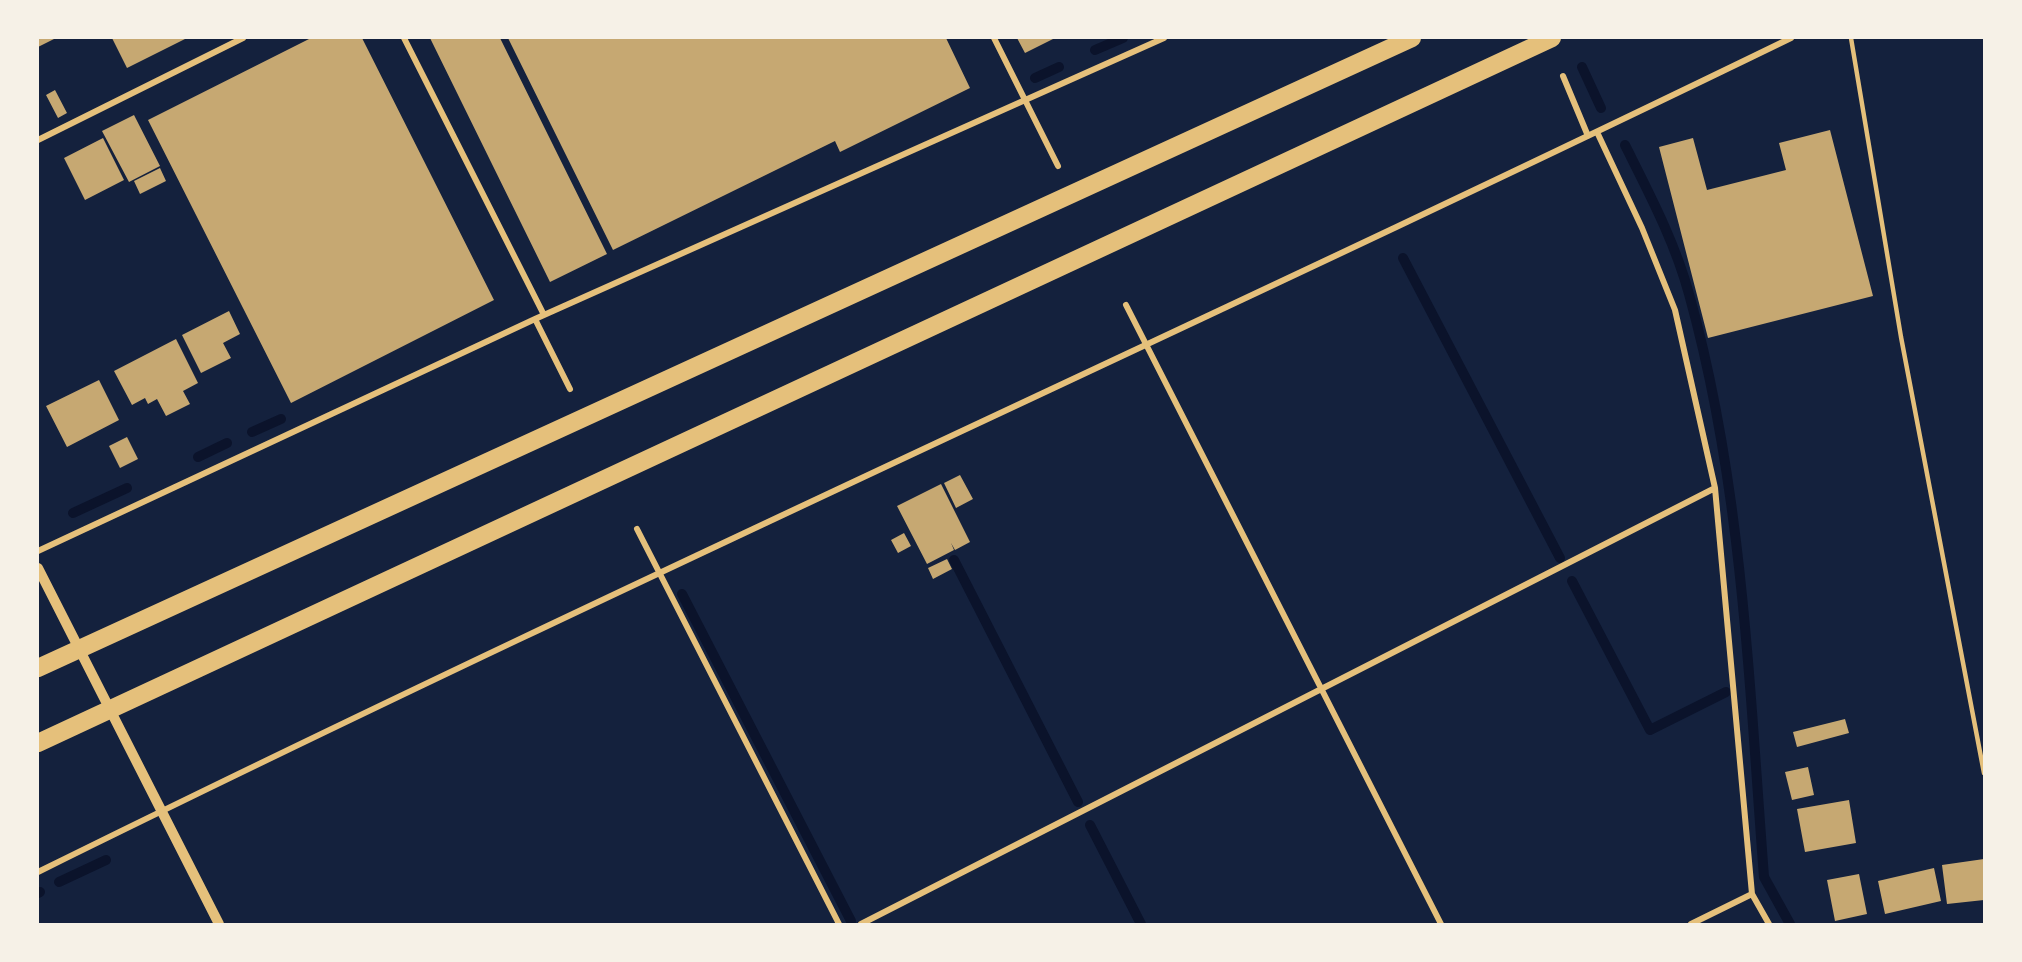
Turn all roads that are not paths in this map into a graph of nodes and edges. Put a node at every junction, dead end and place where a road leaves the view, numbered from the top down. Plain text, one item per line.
1 (243, 38) edge
2 (404, 38) edge
3 (994, 38) edge
4 (1164, 38) edge
5 (1412, 38) edge
6 (1552, 38) edge
7 (1791, 38) edge
8 (1851, 38) edge
9 (1563, 76) dead end
10 (1026, 99) junction
11 (1597, 132) junction
12 (1588, 136) junction
13 (38, 140) edge
14 (1058, 166) dead end
15 (1126, 305) dead end
16 (544, 315) junction
17 (535, 319) junction
18 (1146, 344) junction
19 (570, 389) dead end
20 (1715, 488) junction
21 (637, 529) dead end
22 (38, 551) edge
23 (38, 568) edge
24 (658, 573) junction
25 (38, 668) edge
26 (1322, 689) junction
27 (38, 743) edge
28 (1984, 773) edge
29 (161, 811) junction
30 (38, 872) edge
31 (1752, 894) junction
32 (219, 924) edge
33 (839, 924) edge
34 (861, 924) edge
35 (1441, 924) edge
36 (1691, 924) edge
37 (1769, 924) edge

1 - 13 street
2 - 16 street
3 - 10 street
4 - 10 street
5 - 25 highway
6 - 27 highway
7 - 11 street
8 - 28 lane
9 - 12 street
10 - 14 street
10 - 16 street
11 - 12 street
11 - 20 street
12 - 18 street
15 - 18 street
16 - 17 street
17 - 19 street
17 - 22 street
18 - 24 street
18 - 26 street
20 - 26 street
20 - 31 street
21 - 24 street
23 - 29 street
24 - 29 street
24 - 33 street
26 - 34 street
26 - 35 street
29 - 30 street
29 - 32 street
31 - 36 street
31 - 37 street

